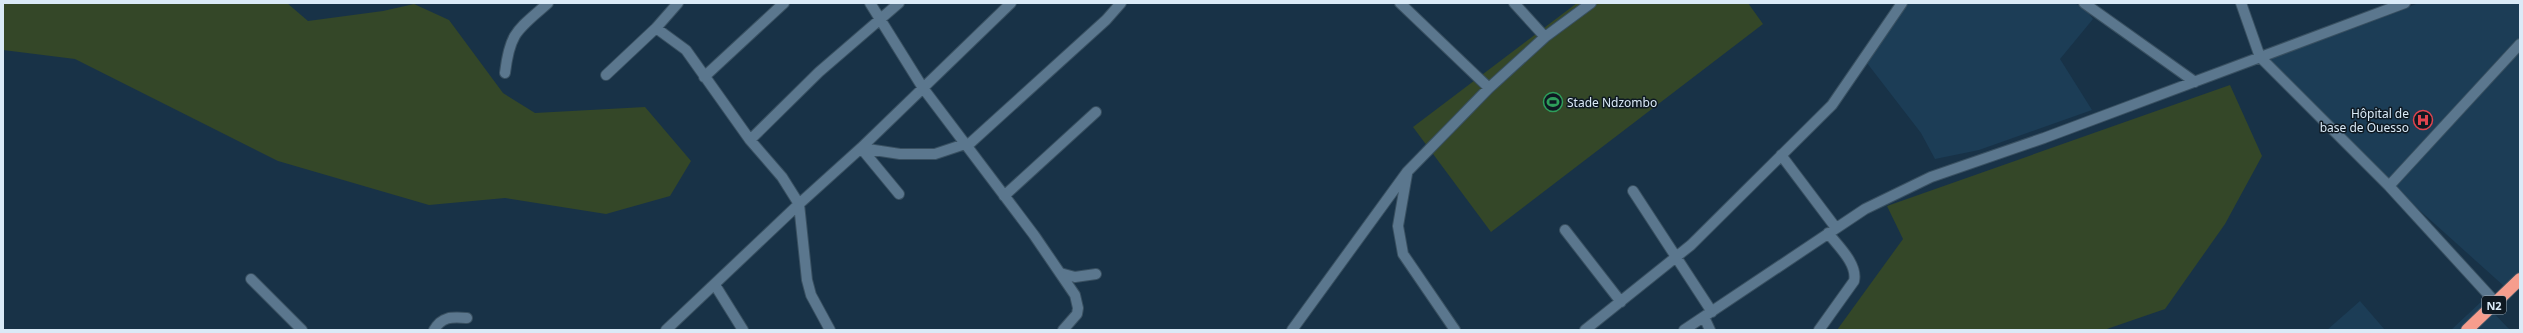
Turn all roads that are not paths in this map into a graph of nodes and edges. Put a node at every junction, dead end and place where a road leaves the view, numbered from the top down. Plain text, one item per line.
1 (548, 3) edge
2 (678, 3) edge
3 (784, 3) edge
4 (870, 3) edge
5 (899, 3) edge
6 (1011, 3) edge
7 (1121, 3) edge
8 (1400, 3) edge
9 (1514, 3) edge
10 (1591, 3) edge
11 (1902, 3) edge
12 (2084, 3) edge
13 (2241, 3) edge
14 (2405, 3) edge
15 (881, 20) junction
16 (656, 28) junction
17 (1545, 37) junction
18 (2520, 44) edge
19 (2260, 58) junction
20 (505, 74) dead end
21 (606, 75) dead end
22 (704, 77) junction
23 (2195, 82) junction
24 (923, 88) junction
25 (1489, 88) junction
26 (1096, 112) dead end
27 (750, 140) junction
28 (966, 145) junction
29 (861, 148) junction
30 (1781, 155) junction
31 (1407, 172) junction
32 (2389, 186) junction
33 (1633, 191) dead end
34 (899, 194) dead end
35 (1004, 196) junction
36 (799, 204) junction
37 (1565, 230) dead end
38 (1832, 231) junction
39 (1675, 258) junction
40 (1060, 273) junction
41 (1096, 274) dead end
42 (251, 279) dead end
43 (2520, 279) edge
44 (715, 284) junction
45 (1621, 302) junction
46 (2497, 304) junction
47 (1708, 315) junction
48 (466, 318) dead end
49 (302, 330) edge
50 (434, 330) edge
51 (666, 330) edge
52 (743, 330) edge
53 (830, 330) edge
54 (1063, 330) edge
55 (1292, 330) edge
56 (1454, 330) edge
57 (1586, 330) edge
58 (1684, 330) edge
59 (1710, 330) edge
60 (1819, 330) edge
61 (2467, 330) edge

1 - 20 street
2 - 16 street
3 - 22 street
4 - 15 street
5 - 15 street
6 - 24 street
7 - 28 street
8 - 25 street
9 - 17 street
10 - 17 street
11 - 30 street
12 - 23 street
13 - 19 street
14 - 19 street
15 - 24 street
15 - 27 street
16 - 21 street
16 - 22 street
17 - 25 street
18 - 32 street
19 - 23 street
19 - 32 street
22 - 27 street
23 - 38 street
24 - 28 street
24 - 29 street
25 - 31 street
26 - 35 street
27 - 36 street
28 - 29 street
28 - 35 street
29 - 34 street
29 - 36 street
30 - 38 street
30 - 39 street
31 - 55 street
31 - 56 street
32 - 46 street
33 - 39 street
35 - 40 street
36 - 44 street
36 - 53 street
37 - 45 street
38 - 47 street
38 - 60 street
39 - 45 street
39 - 47 street
40 - 41 street
40 - 54 street
42 - 49 street
43 - 46 highway, N2
44 - 51 street
44 - 52 street
45 - 57 street
46 - 61 highway, N2
47 - 58 street
47 - 59 street
48 - 50 street

